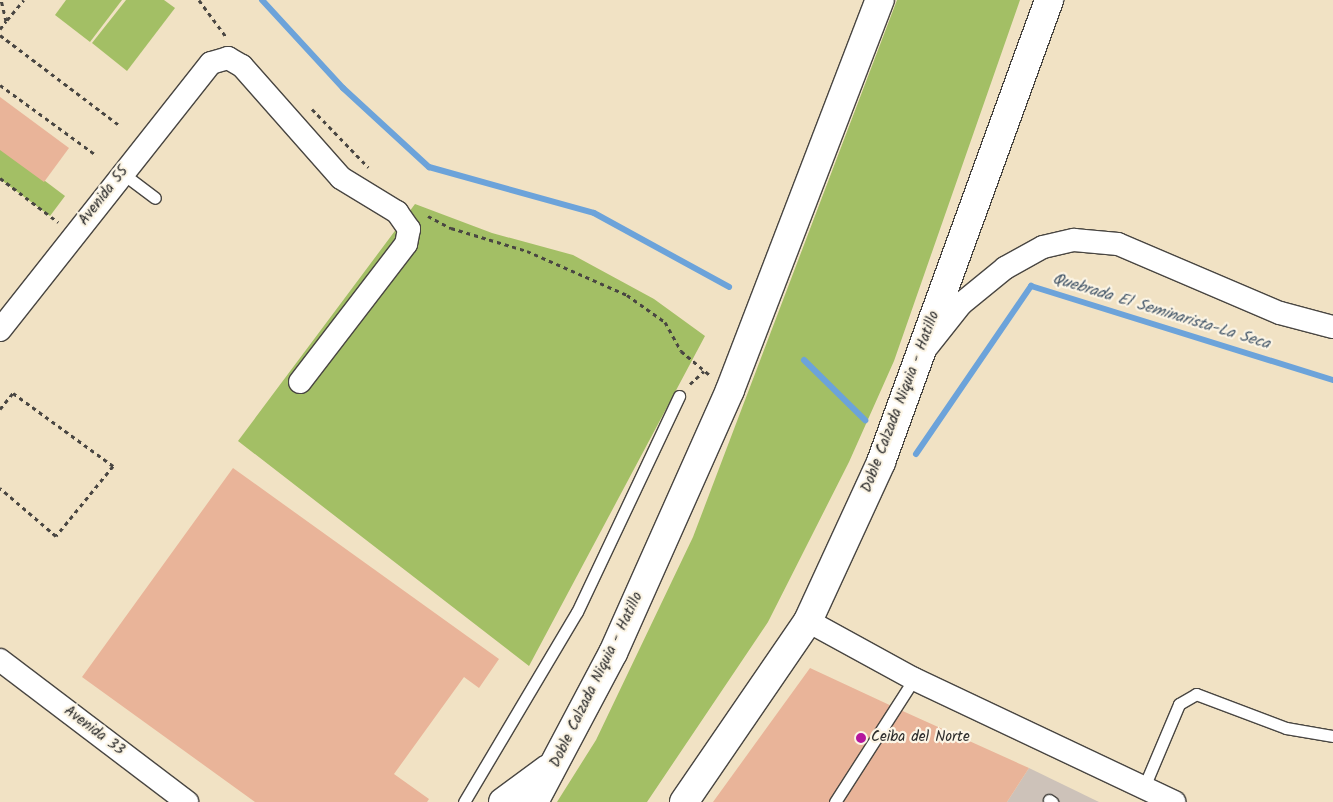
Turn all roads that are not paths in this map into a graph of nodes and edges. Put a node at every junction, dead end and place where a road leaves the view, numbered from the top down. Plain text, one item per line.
1 (880, 0) edge
2 (1049, 0) edge
3 (122, 173) junction
4 (155, 198) dead end
5 (1333, 327) edge
6 (0, 330) edge
7 (913, 365) junction
8 (300, 382) dead end
9 (679, 396) dead end
10 (808, 621) junction
11 (0, 660) edge
12 (914, 679) junction
13 (1333, 736) edge
14 (558, 763) junction
15 (1144, 788) junction
16 (187, 802) edge
17 (464, 802) edge
18 (504, 802) edge
19 (534, 802) edge
20 (684, 802) edge
21 (835, 802) edge
22 (1174, 802) edge

1 - 14 highway, Doble Calzada Niquia - Hatillo
2 - 7 highway, Doble Calzada Niquia - Hatillo
3 - 4 lane
3 - 6 street, Avenida 55
3 - 8 street, Avenida 55
5 - 7 street
7 - 10 highway, Doble Calzada Niquia - Hatillo
9 - 17 lane
10 - 12 street
10 - 20 highway, Doble Calzada Niquia - Hatillo
11 - 16 street, Avenida 33
12 - 15 street
12 - 21 lane
13 - 15 lane
14 - 18 highway
14 - 19 highway, Doble Calzada Niquia - Hatillo
15 - 22 street

